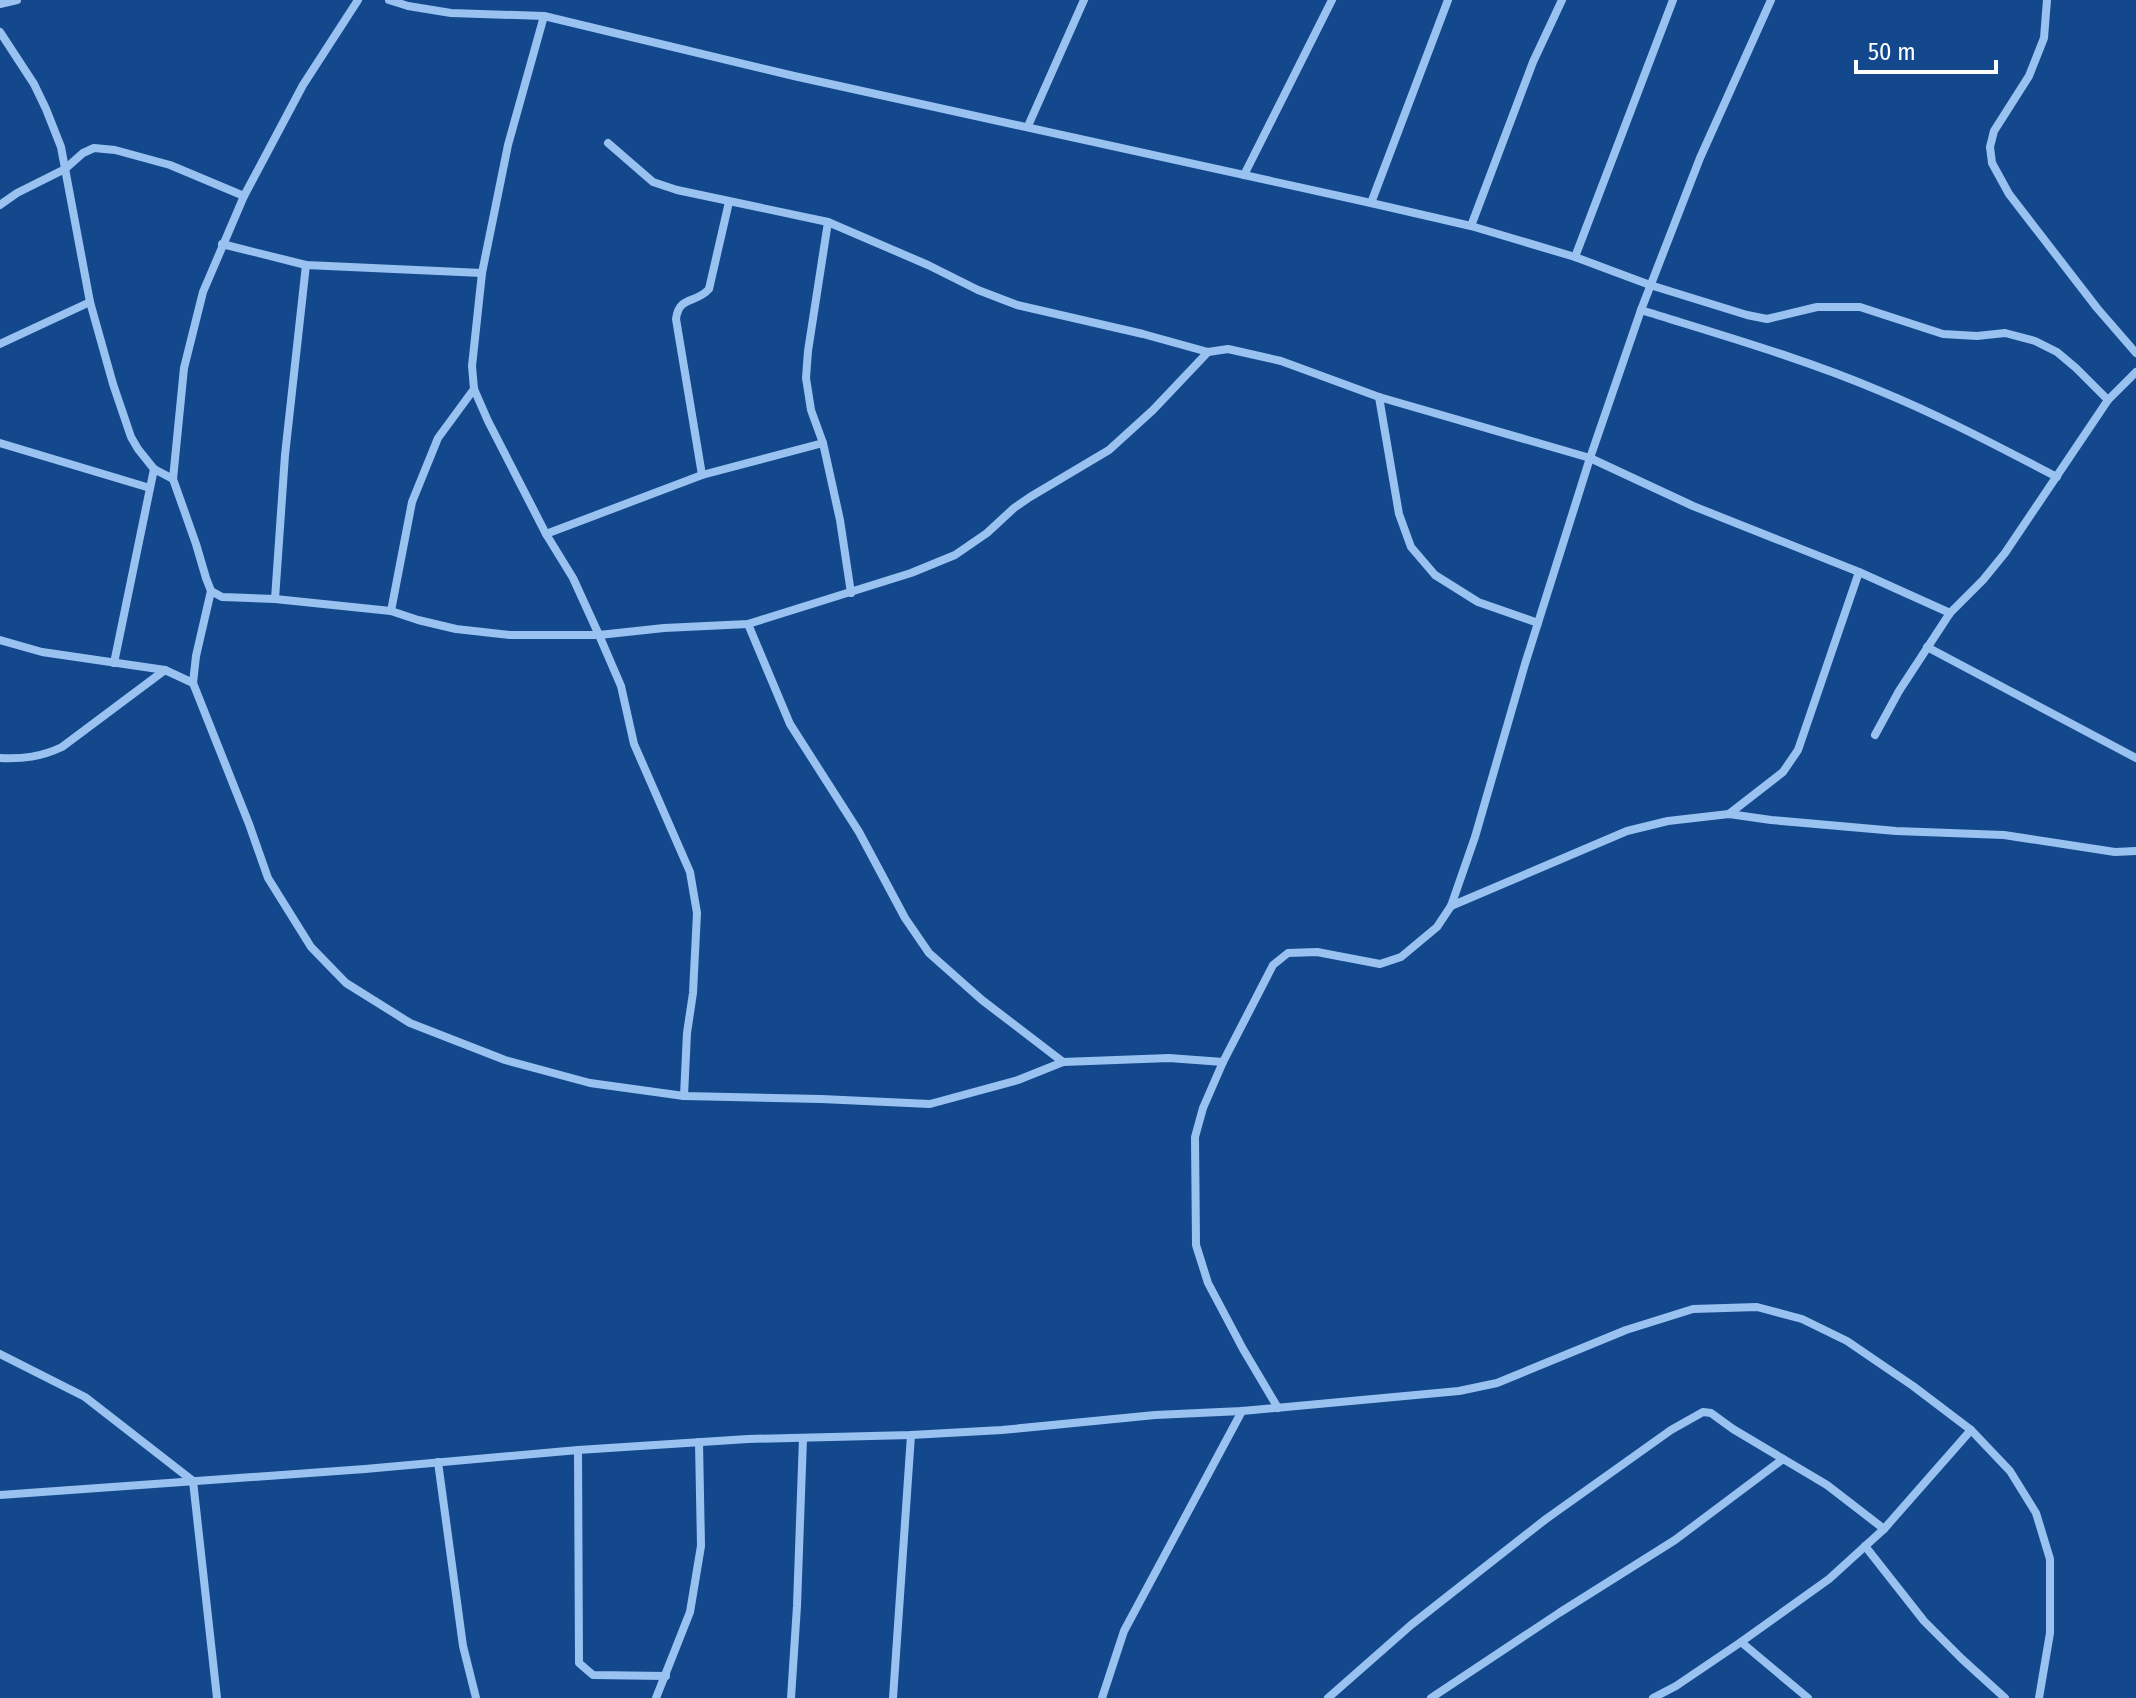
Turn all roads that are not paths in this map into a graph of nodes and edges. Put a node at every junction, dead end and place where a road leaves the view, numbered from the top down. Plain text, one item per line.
1 (17, 0) edge
2 (358, 0) edge
3 (389, 0) edge
4 (1084, 0) edge
5 (1332, 0) edge
6 (1448, 0) edge
7 (1562, 0) edge
8 (1673, 0) edge
9 (1771, 0) edge
10 (2047, 0) edge
11 (0, 4) edge
12 (544, 16) junction
13 (0, 32) edge
14 (1028, 126) junction
15 (608, 143) dead end
16 (65, 169) junction
17 (1244, 175) junction
18 (244, 196) junction
19 (729, 202) junction
20 (1371, 203) junction
21 (0, 205) edge
22 (828, 222) junction
23 (1471, 226) junction
24 (222, 244) junction
25 (1575, 257) junction
26 (306, 265) junction
27 (482, 273) junction
28 (1650, 285) junction
29 (90, 302) junction
30 (1641, 310) junction
31 (0, 344) edge
32 (1208, 352) junction
33 (2136, 353) edge
34 (2136, 372) edge
35 (474, 389) junction
36 (1379, 397) junction
37 (2108, 400) junction
38 (0, 443) edge
39 (823, 443) junction
40 (1590, 458) junction
41 (154, 469) junction
42 (702, 475) junction
43 (2057, 477) junction
44 (173, 479) junction
45 (150, 488) junction
46 (546, 534) junction
47 (1859, 572) junction
48 (211, 591) junction
49 (851, 593) junction
50 (275, 599) junction
51 (391, 611) junction
52 (1950, 613) junction
53 (1538, 623) junction
54 (748, 624) junction
55 (599, 635) junction
56 (0, 640) edge
57 (1927, 647) junction
58 (114, 663) junction
59 (165, 670) junction
60 (193, 683) junction
61 (1875, 735) dead end
62 (0, 758) edge
63 (2136, 758) edge
64 (1729, 814) junction
65 (2136, 851) edge
66 (1451, 906) junction
67 (1063, 1062) junction
68 (1223, 1062) junction
69 (684, 1096) junction
70 (0, 1354) edge
71 (1278, 1408) junction
72 (1242, 1411) junction
73 (1971, 1430) junction
74 (911, 1435) junction
75 (803, 1438) junction
76 (699, 1442) junction
77 (578, 1450) junction
78 (1783, 1459) junction
79 (438, 1462) junction
80 (193, 1481) junction
81 (0, 1495) edge
82 (1884, 1529) junction
83 (1865, 1546) junction
84 (1741, 1642) junction
85 (666, 1676) junction
86 (217, 1698) edge
87 (476, 1698) edge
88 (656, 1698) edge
89 (791, 1698) edge
90 (893, 1698) edge
91 (1102, 1698) edge
92 (1328, 1698) edge
93 (1431, 1698) edge
94 (1653, 1698) edge
95 (1808, 1698) edge
96 (2005, 1698) edge
97 (2039, 1698) edge

1 - 11 street
2 - 18 street
3 - 12 street
4 - 14 street
5 - 17 street
6 - 20 street
7 - 23 street
8 - 25 street
9 - 28 street
10 - 33 street
12 - 14 street
12 - 27 street
13 - 16 street
14 - 17 street
15 - 19 street
16 - 18 street
16 - 21 street
16 - 29 street
17 - 20 street
18 - 24 street
19 - 22 street
19 - 42 street
20 - 23 street
22 - 32 street
22 - 39 street
23 - 25 street
24 - 26 street
24 - 44 street
25 - 28 street
26 - 27 street
26 - 50 street
27 - 35 street
28 - 30 street
28 - 37 street
29 - 31 street
29 - 41 street
30 - 40 street
30 - 43 street
32 - 36 street
32 - 49 street
34 - 37 street
35 - 46 street
35 - 51 street
36 - 40 street
36 - 53 street
37 - 43 street
38 - 45 street
39 - 42 street
39 - 49 street
40 - 47 street
40 - 53 street
41 - 44 street
41 - 45 street
42 - 46 street
43 - 52 street
44 - 48 street
45 - 58 street
46 - 55 street
47 - 52 street
47 - 64 street
48 - 50 street
48 - 60 street
49 - 54 street
50 - 51 street
51 - 55 street
52 - 57 street
53 - 66 street
54 - 55 street
54 - 67 street
55 - 69 street
56 - 58 street
57 - 61 street
57 - 63 street
58 - 59 street
59 - 60 street
59 - 62 street
60 - 69 street
64 - 65 street
64 - 66 street
66 - 68 street
67 - 68 street
67 - 69 street
68 - 71 street
70 - 80 street
71 - 72 street
71 - 73 street
72 - 74 street
72 - 91 street
73 - 82 street
73 - 97 street
74 - 75 street
74 - 90 street
75 - 76 street
75 - 89 street
76 - 77 street
76 - 85 street
77 - 79 street
77 - 85 street
78 - 82 street
78 - 92 street
78 - 93 street
79 - 80 street
79 - 87 street
80 - 81 street
80 - 86 street
82 - 83 street
83 - 84 street
83 - 96 street
84 - 94 street
84 - 95 street
85 - 88 street

